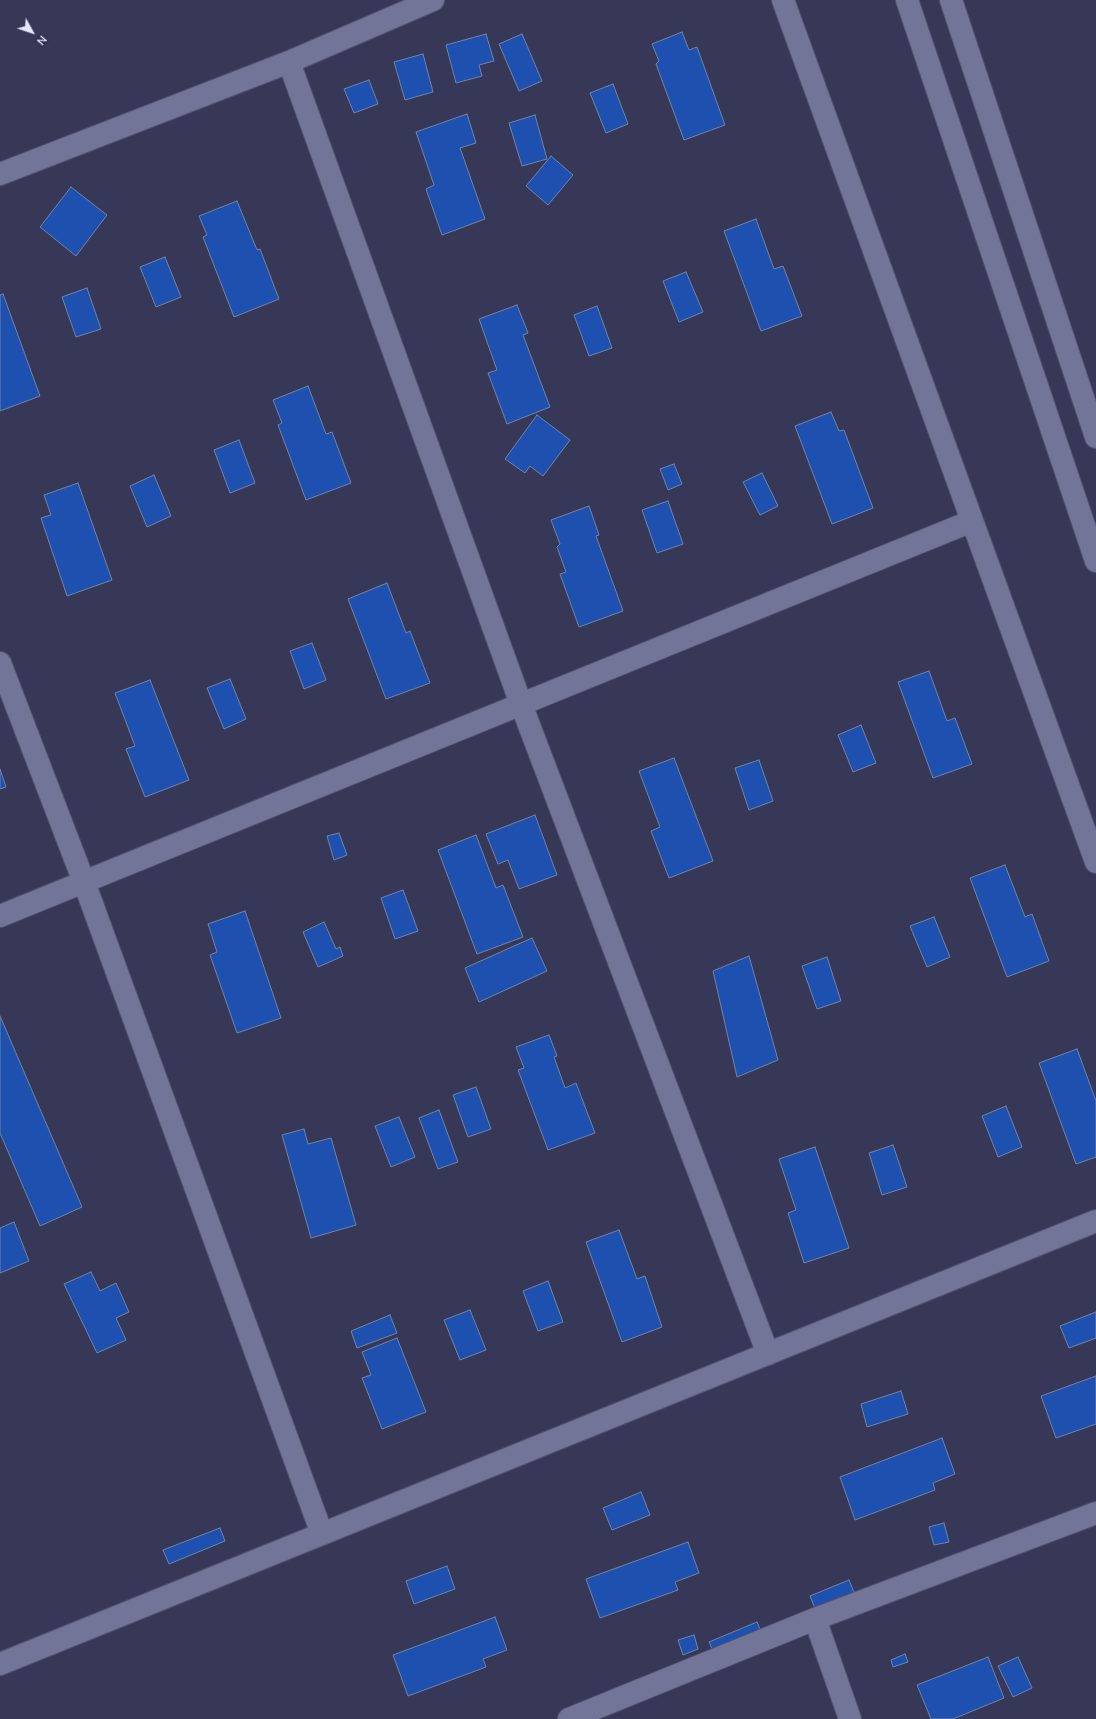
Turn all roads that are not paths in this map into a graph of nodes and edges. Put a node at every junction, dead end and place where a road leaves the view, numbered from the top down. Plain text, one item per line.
1 (433, 0) edge
2 (784, 0) edge
3 (906, 0) edge
4 (951, 0) edge
5 (289, 62) junction
6 (0, 174) edge
7 (1096, 437) edge
8 (972, 521) junction
9 (1096, 561) edge
10 (0, 663) edge
11 (521, 704) junction
12 (1096, 862) edge
13 (84, 882) junction
14 (0, 916) edge
15 (1096, 1221) edge
16 (768, 1354) junction
17 (1096, 1513) edge
18 (322, 1534) junction
19 (815, 1619) junction
20 (0, 1664) edge
21 (569, 1719) edge
22 (850, 1719) edge

1 - 5 street
2 - 8 street
3 - 9 street
4 - 7 street
5 - 6 street
5 - 11 street
8 - 11 street
8 - 12 street
10 - 13 street
11 - 13 street
11 - 16 street
13 - 14 street
13 - 18 street
15 - 16 street
16 - 18 street
17 - 19 street
18 - 20 street
19 - 21 street
19 - 22 street

